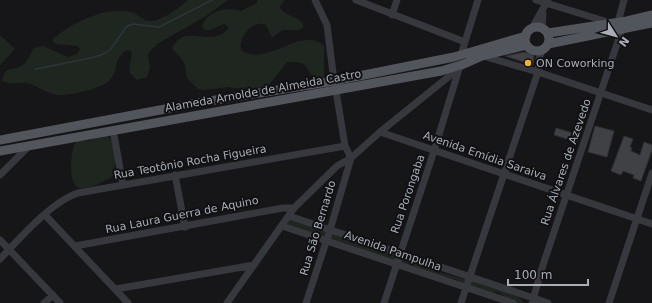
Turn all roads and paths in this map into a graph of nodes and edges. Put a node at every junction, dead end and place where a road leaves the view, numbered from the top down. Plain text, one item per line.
1 (316, 0) edge
2 (356, 0) edge
3 (397, 0) edge
4 (478, 0) edge
5 (536, 0) edge
6 (624, 0) edge
7 (548, 2) edge
8 (392, 15) junction
9 (652, 15) edge
10 (652, 23) edge
11 (617, 25) junction
12 (541, 30) junction
13 (526, 36) junction
14 (465, 42) junction
15 (527, 45) junction
16 (541, 51) junction
17 (461, 55) junction
18 (482, 56) junction
19 (462, 66) junction
20 (538, 72) junction
21 (334, 81) junction
22 (272, 91) junction
23 (336, 91) junction
24 (601, 94) junction
25 (274, 102) junction
26 (652, 110) edge
27 (113, 130) junction
28 (380, 132) junction
29 (0, 140) edge
30 (29, 146) junction
31 (345, 146) junction
32 (0, 151) edge
33 (434, 151) junction
34 (351, 158) junction
35 (652, 173) edge
36 (503, 174) junction
37 (0, 175) edge
38 (175, 175) junction
39 (123, 185) junction
40 (567, 196) junction
41 (294, 208) junction
42 (45, 215) junction
43 (289, 216) junction
44 (637, 219) junction
45 (652, 224) edge
46 (185, 226) junction
47 (282, 226) junction
48 (330, 230) junction
49 (0, 240) edge
50 (327, 241) junction
51 (75, 246) junction
52 (9, 250) junction
53 (399, 254) junction
54 (0, 259) edge
55 (396, 264) junction
56 (254, 265) junction
57 (469, 277) junction
58 (466, 288) junction
59 (500, 288) junction
60 (116, 289) junction
61 (53, 295) junction
62 (497, 298) junction
63 (533, 301) edge
64 (44, 303) edge
65 (60, 303) edge
66 (128, 303) edge
67 (227, 303) edge
68 (306, 303) edge
69 (384, 303) edge
70 (461, 303) edge
71 (513, 303) edge
72 (548, 303) edge
73 (609, 303) edge

1 - 21 street
2 - 8 street
3 - 8 street
4 - 14 street
5 - 7 street
6 - 11 street, Rua Álvares de Azevedo
7 - 11 street
7 - 12 street
8 - 14 street
9 - 11 main road
10 - 11 main road
11 - 12 main road
11 - 16 main road
11 - 24 street, Rua Álvares de Azevedo
12 - 13 main road
12 - 16 main road
13 - 15 main road
13 - 17 main road, Alameda Arnolde de Almeida Castro
14 - 17 street
15 - 16 main road
15 - 18 main road, Alameda Arnolde de Almeida Castro
16 - 20 street
17 - 21 main road, Alameda Arnolde de Almeida Castro
18 - 19 main road, Alameda Arnolde de Almeida Castro
18 - 20 street
19 - 23 main road, Alameda Arnolde de Almeida Castro
19 - 28 street
19 - 33 street, Rua Porongaba
20 - 24 street
20 - 36 street
21 - 22 main road, Alameda Arnolde de Almeida Castro
22 - 25 main road
22 - 29 main road, Alameda Arnolde de Almeida Castro
23 - 25 main road, Alameda Arnolde de Almeida Castro
23 - 31 street
24 - 26 street
24 - 40 street, Rua Álvares de Azevedo
25 - 27 main road, Alameda Arnolde de Almeida Castro
27 - 30 main road, Alameda Arnolde de Almeida Castro
27 - 39 street
28 - 33 street, Avenida Emídia Saraiva
28 - 34 street
30 - 32 main road, Alameda Arnolde de Almeida Castro
30 - 37 street
31 - 34 street
31 - 38 street, Rua Teotônio Rocha Figueira
33 - 36 street, Avenida Emídia Saraiva
33 - 53 street, Rua Porongaba
34 - 41 street
34 - 48 street, Rua São Bernardo
35 - 44 street
36 - 40 street, Avenida Emídia Saraiva
36 - 57 street
38 - 39 street, Rua Teotônio Rocha Figueira
38 - 46 street
39 - 42 street, Rua Teotônio Rocha Figueira
40 - 44 street, Avenida Emídia Saraiva
40 - 63 street, Rua Álvares de Azevedo
41 - 43 street
41 - 46 street, Rua Laura Guerra de Aquino
42 - 51 street
42 - 52 street, Rua Teotônio Rocha Figueira
43 - 47 street
43 - 48 street, Avenida Pampulha
44 - 45 street, Avenida Emídia Saraiva
44 - 73 street
46 - 51 street, Rua Laura Guerra de Aquino
47 - 50 street, Avenida Pampulha
47 - 56 street
48 - 50 street, Rua São Bernardo
48 - 53 street, Avenida Pampulha
49 - 52 street
50 - 55 street, Avenida Pampulha
50 - 68 street, Rua São Bernardo
51 - 60 street
52 - 54 street, Rua Teotônio Rocha Figueira
52 - 61 street
53 - 55 street, Rua Porongaba
53 - 57 street, Avenida Pampulha
55 - 58 street, Avenida Pampulha
55 - 69 street, Rua Porongaba
56 - 60 street
56 - 67 street
57 - 58 street
57 - 59 street, Avenida Pampulha
58 - 62 street, Avenida Pampulha
58 - 70 street
59 - 62 street
59 - 63 street, Avenida Pampulha
60 - 66 street
61 - 64 street
61 - 65 street
62 - 71 street, Avenida Pampulha
63 - 72 street, Avenida Pampulha

